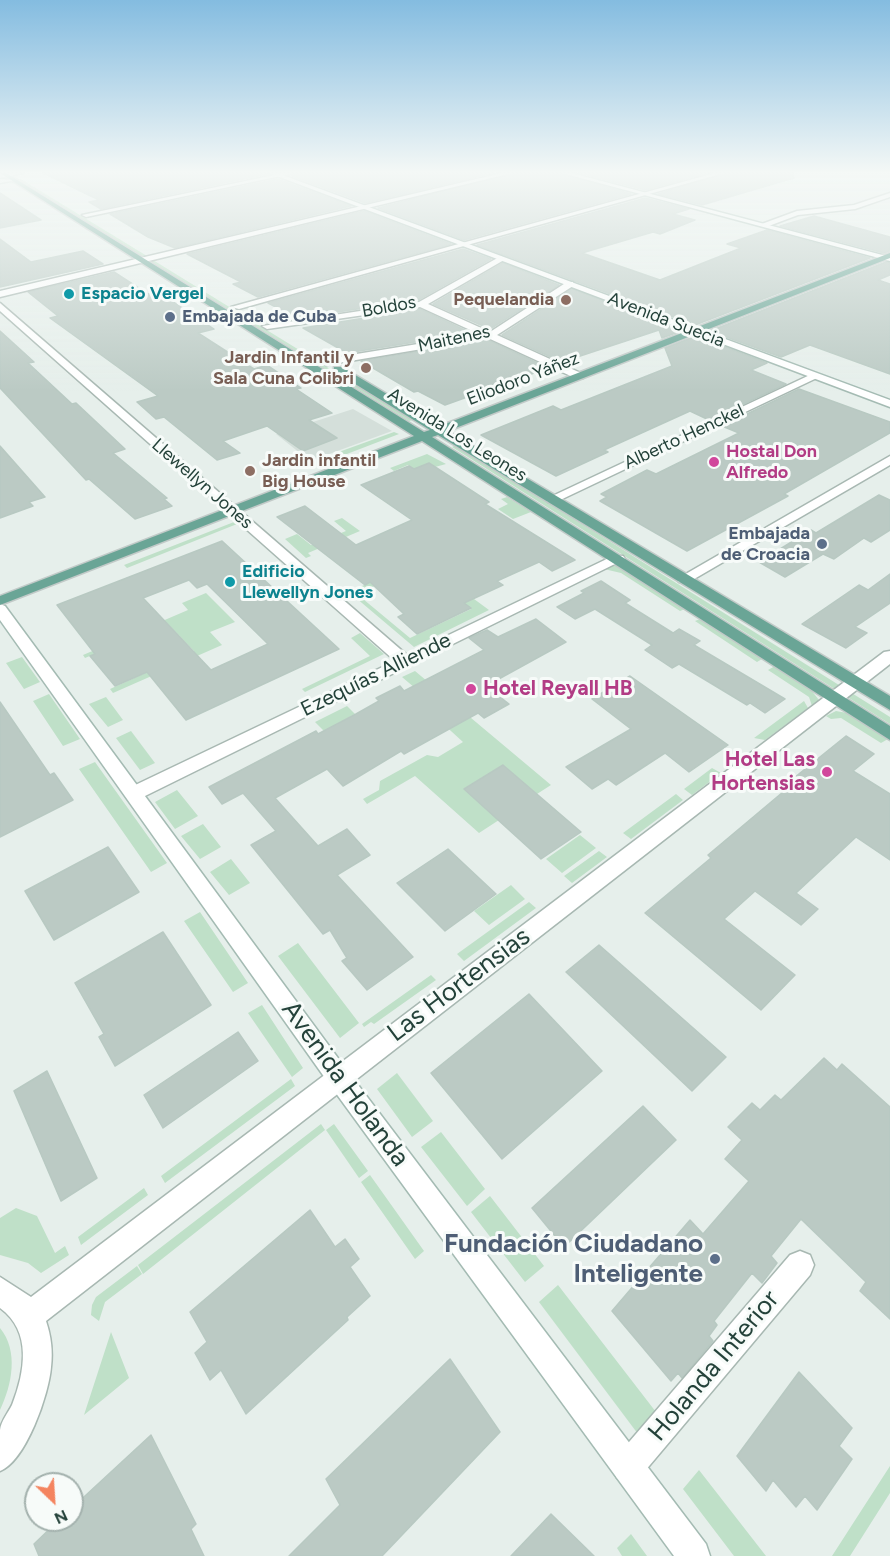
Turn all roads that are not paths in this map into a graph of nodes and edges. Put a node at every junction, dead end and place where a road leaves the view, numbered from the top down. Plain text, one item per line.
1 (127, 246) edge
2 (203, 246) edge
3 (459, 246) edge
4 (469, 246) edge
5 (844, 246) edge
6 (143, 256) junction
7 (155, 257) junction
8 (888, 257) edge
9 (501, 258) junction
10 (570, 284) junction
11 (0, 294) edge
12 (421, 303) junction
13 (0, 306) edge
14 (236, 307) junction
15 (267, 326) junction
16 (695, 331) junction
17 (491, 335) junction
18 (296, 344) dead end
19 (316, 356) dead end
20 (326, 362) junction
21 (579, 376) junction
22 (816, 376) junction
23 (890, 404) edge
24 (440, 430) junction
25 (424, 436) junction
26 (890, 460) edge
27 (552, 498) junction
28 (232, 510) junction
29 (618, 559) junction
30 (684, 579) junction
31 (0, 601) edge
32 (0, 609) edge
33 (890, 656) edge
34 (405, 661) junction
35 (855, 683) junction
36 (833, 698) junction
37 (890, 704) edge
38 (890, 734) edge
39 (135, 793) junction
40 (338, 1077) junction
41 (800, 1265) dead end
42 (0, 1291) edge
43 (29, 1316) junction
44 (0, 1456) edge
45 (628, 1467) junction
46 (694, 1556) edge

1 - 6 main road, Avenida Los Leones
2 - 7 street
3 - 14 street
4 - 9 street, Avenida Suecia
5 - 8 street
6 - 7 street
6 - 11 street
6 - 25 main road, Avenida Los Leones
7 - 14 main road
8 - 16 main road, Eliodoro Yáñez
9 - 10 street, Avenida Suecia
9 - 12 street, Boldos
10 - 16 street, Avenida Suecia
10 - 17 street, Maitenes
12 - 15 street, Boldos
12 - 17 street
13 - 28 street, Llewellyn Jones
14 - 15 main road
15 - 18 main road
16 - 21 main road, Eliodoro Yáñez
16 - 22 street, Avenida Suecia
17 - 20 street, Maitenes
17 - 21 street
19 - 20 main road, Avenida Los Leones
20 - 24 main road, Avenida Los Leones
21 - 24 main road, Eliodoro Yáñez
22 - 23 street, Avenida Suecia
22 - 27 street, Alberto Henckel
24 - 25 main road, Eliodoro Yáñez
24 - 27 main road, Avenida Los Leones
25 - 28 main road, Eliodoro Yáñez
25 - 29 main road, Avenida Los Leones
26 - 30 street
27 - 30 main road, Avenida Los Leones
28 - 31 main road, Eliodoro Yáñez
28 - 34 street, Llewellyn Jones
29 - 34 street, Ezequías Alliende
29 - 36 main road, Avenida Los Leones
30 - 35 main road, Avenida Los Leones
32 - 39 street, Avenida Holanda
33 - 35 street, Las Hortensias
34 - 39 street, Ezequías Alliende
35 - 36 street, Las Hortensias
35 - 37 main road, Avenida Los Leones
36 - 38 main road, Avenida Los Leones
36 - 40 street, Las Hortensias
39 - 40 street, Avenida Holanda
40 - 43 street, Las Hortensias
40 - 45 street, Avenida Holanda
41 - 45 street, Holanda Interior
42 - 43 street
43 - 44 street
45 - 46 street, Avenida Holanda

